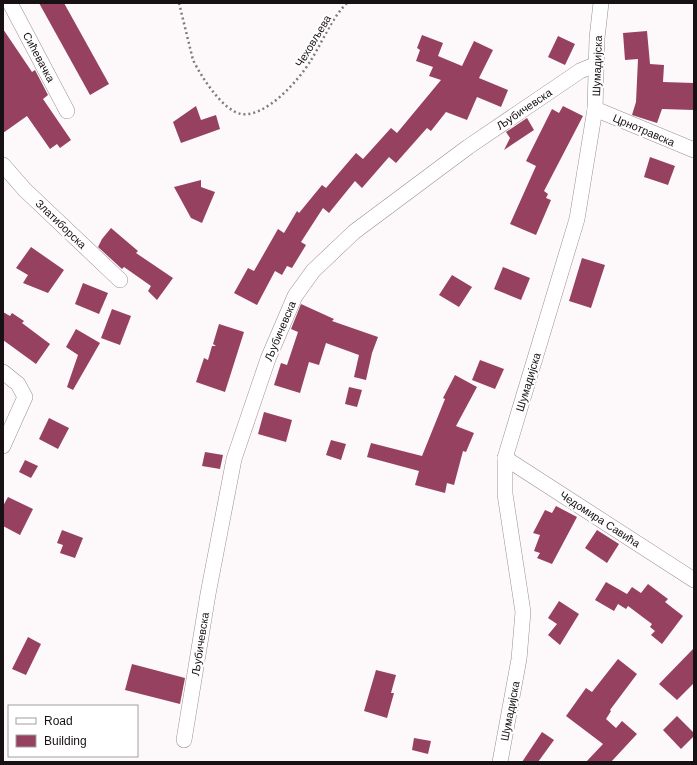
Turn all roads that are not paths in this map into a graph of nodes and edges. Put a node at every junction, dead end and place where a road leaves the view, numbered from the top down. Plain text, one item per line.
1 (10, 3) edge
2 (601, 3) edge
3 (596, 64) junction
4 (595, 109) junction
5 (67, 111) dead end
6 (694, 150) edge
7 (3, 165) edge
8 (120, 280) dead end
9 (3, 372) edge
10 (3, 446) edge
11 (505, 458) junction
12 (694, 580) edge
13 (184, 740) dead end
14 (500, 762) edge

1 - 5 street, Сићевачка
2 - 3 street, Шумадијска
3 - 4 street, Шумадијска
3 - 13 street, Љубичевска
4 - 6 street, Црнотравска
4 - 11 street, Шумадијска
7 - 8 street, Златиборска
9 - 10 street
11 - 12 street, Чедомира Савића
11 - 14 street, Шумадијска

